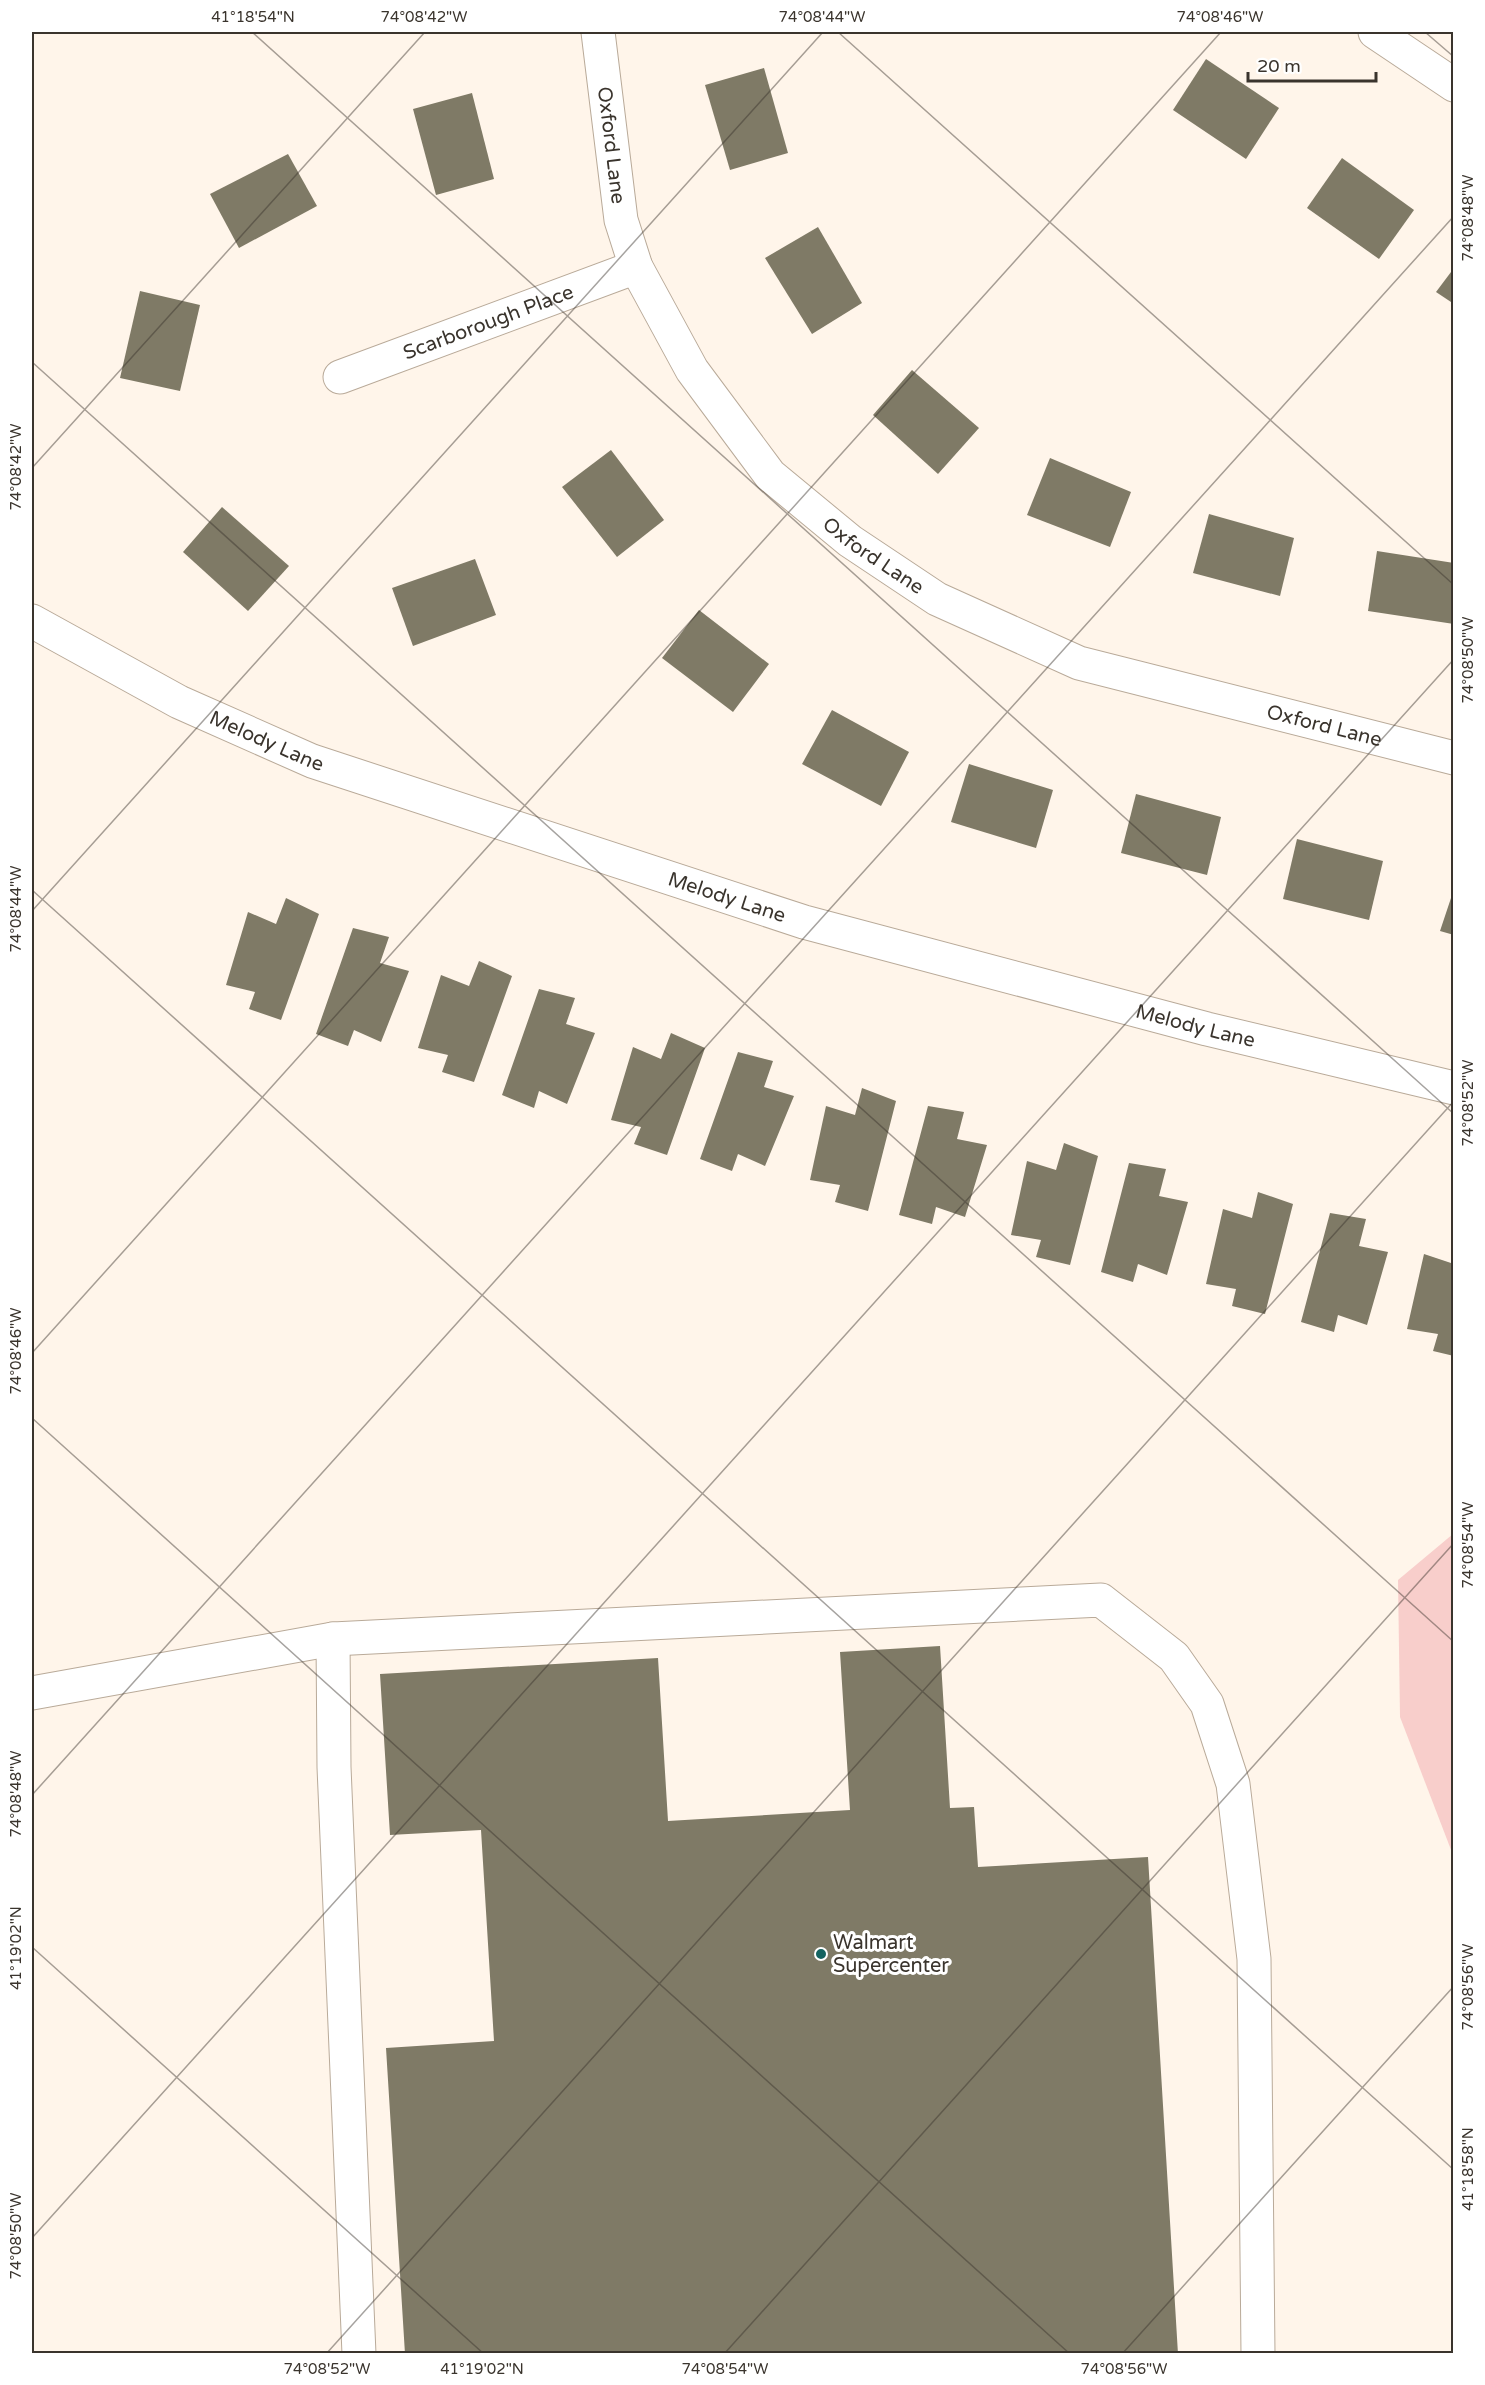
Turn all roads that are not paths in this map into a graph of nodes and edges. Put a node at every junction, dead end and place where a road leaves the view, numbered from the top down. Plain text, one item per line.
1 (598, 32) edge
2 (1375, 32) edge
3 (1454, 85) edge
4 (636, 267) junction
5 (340, 377) dead end
6 (32, 621) edge
7 (1454, 758) edge
8 (1454, 1088) edge
9 (333, 1640) junction
10 (32, 1693) edge
11 (359, 2354) edge
12 (1258, 2354) edge

1 - 4 street, Oxford Lane
2 - 3 street
4 - 5 street, Scarborough Place
4 - 7 street, Oxford Lane
6 - 8 street, Melody Lane
9 - 10 street
9 - 11 street
9 - 12 street

